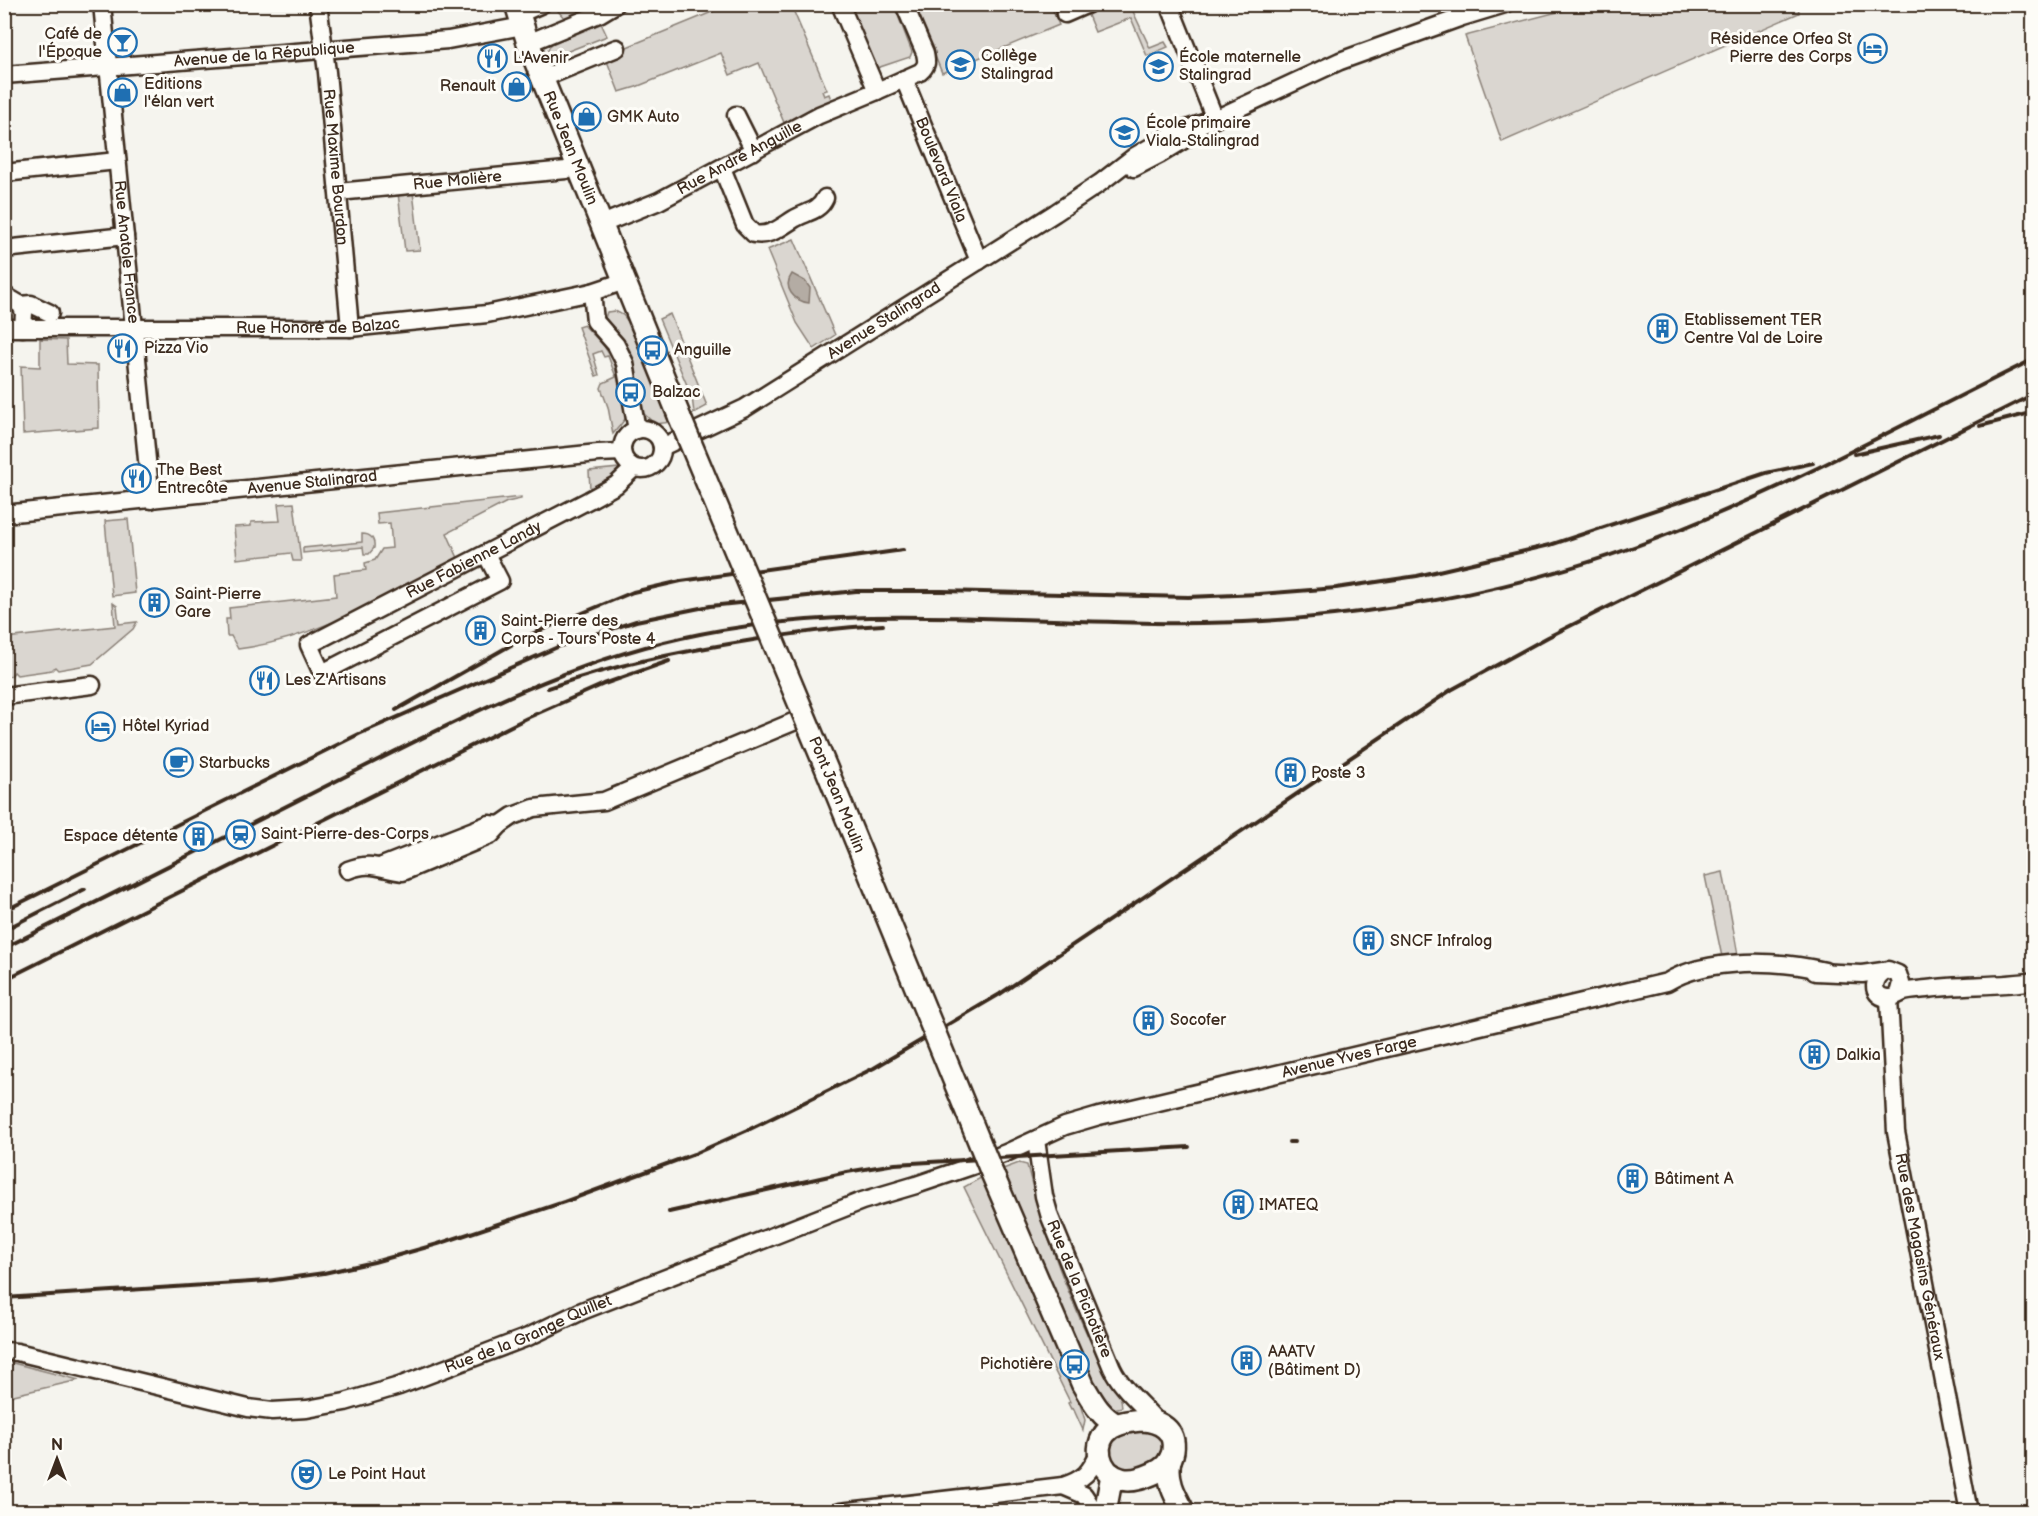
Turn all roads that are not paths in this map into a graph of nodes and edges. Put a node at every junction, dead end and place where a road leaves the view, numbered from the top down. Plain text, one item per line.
1 (102, 4) edge
2 (318, 4) edge
3 (542, 4) edge
4 (616, 4) edge
5 (840, 4) edge
6 (904, 4) edge
7 (1088, 4) edge
8 (1169, 4) edge
9 (1502, 5) edge
10 (1065, 14) dead end
11 (522, 22) edge
12 (617, 48) dead end
13 (324, 50) junction
14 (108, 66) junction
15 (4, 75) edge
16 (543, 78) junction
17 (904, 79) junction
18 (877, 91) junction
19 (736, 115) dead end
20 (1215, 119) junction
21 (754, 151) junction
22 (117, 161) junction
23 (577, 165) junction
24 (722, 168) junction
25 (4, 173) edge
26 (338, 192) junction
27 (825, 198) dead end
28 (602, 224) junction
29 (125, 236) junction
30 (4, 249) edge
31 (979, 261) junction
32 (625, 282) junction
33 (592, 292) junction
34 (4, 295) edge
35 (21, 305) junction
36 (50, 313) dead end
37 (4, 328) edge
38 (23, 328) junction
39 (350, 328) junction
40 (135, 329) junction
41 (680, 418) joint
42 (637, 430) junction
43 (662, 447) junction
44 (622, 452) junction
45 (634, 468) junction
46 (151, 500) junction
47 (4, 514) edge
48 (486, 554) junction
49 (92, 685) dead end
50 (4, 696) edge
51 (805, 717) junction
52 (348, 870) dead end
53 (1890, 973) junction
54 (1850, 974) junction
55 (2034, 981) edge
56 (1954, 986) junction
57 (1887, 994) junction
58 (1035, 1140) junction
59 (4, 1351) edge
60 (1119, 1381) junction
61 (1083, 1385) junction
62 (1157, 1422) junction
63 (1120, 1424) junction
64 (1099, 1450) junction
65 (1170, 1459) junction
66 (1112, 1475) junction
67 (1070, 1483) junction
68 (840, 1512) edge
69 (1095, 1512) edge
70 (1105, 1512) edge
71 (1184, 1512) edge
72 (1969, 1512) edge

1 - 14 street, Rue Anatole France
2 - 13 street, Rue Maxime Bourdon
3 - 11 street
4 - 11 street
5 - 18 street
6 - 17 street
7 - 10 street
8 - 20 street
9 - 20 street, Avenue Stalingrad
11 - 13 street, Avenue de la République
11 - 16 main road, Rue Jean Moulin
12 - 16 street
13 - 14 street, Avenue de la République
13 - 26 street, Rue Maxime Bourdon
14 - 15 street, Avenue de la République
14 - 22 street, Rue Anatole France
16 - 23 main road, Rue Jean Moulin
17 - 18 street
17 - 31 street, Boulevard Viala
18 - 21 street, Rue André Anguille
19 - 21 street
20 - 31 street, Avenue Stalingrad
21 - 24 street, Rue André Anguille
22 - 25 street
22 - 29 street, Rue Anatole France
23 - 26 street, Rue Molière
23 - 28 main road, Rue Jean Moulin
24 - 27 street
24 - 28 street, Rue André Anguille
26 - 39 street, Rue Maxime Bourdon
28 - 32 main road, Rue Jean Moulin
29 - 30 street
29 - 40 street, Rue Anatole France
31 - 43 street, Avenue Stalingrad
32 - 33 street, Rue Honoré de Balzac
32 - 41 main road, Rue Jean Moulin
33 - 39 street, Rue Honoré de Balzac
33 - 42 street
34 - 35 street
35 - 36 street
35 - 38 street
37 - 38 street, Rue Honoré de Balzac
38 - 40 street, Rue Honoré de Balzac
39 - 40 street, Rue Honoré de Balzac
40 - 46 street, Rue Anatole France
41 - 51 main road, Pont Jean Moulin, bridge
42 - 43 street
42 - 44 street
43 - 45 street
44 - 45 street
44 - 46 street, Avenue Stalingrad
45 - 48 street, Rue Fabienne Landy
46 - 47 street, Avenue Stalingrad
48 - 48 street, Rue Fabienne Landy
49 - 50 street
51 - 52 street
51 - 61 main road, Pont Jean Moulin, bridge
53 - 54 street, Avenue Yves Farge
53 - 56 street, Avenue Yves Farge
53 - 57 street, Rue des Magasins Généraux
53 - 57 street
54 - 57 street, Avenue Yves Farge
54 - 58 street, Avenue Yves Farge
55 - 56 street, Avenue Yves Farge
56 - 57 street, Avenue Yves Farge
57 - 72 street, Rue des Magasins Généraux
58 - 59 street, Rue de la Grange Quillet
58 - 60 street, Rue de la Pichotière
60 - 62 street, Rue de la Pichotière
60 - 63 street
61 - 63 main road
61 - 64 main road
62 - 63 main road
62 - 65 main road
63 - 64 main road
64 - 66 main road
64 - 67 street
65 - 66 main road
65 - 71 main road
66 - 67 street
66 - 70 main road
67 - 68 street
67 - 69 street

